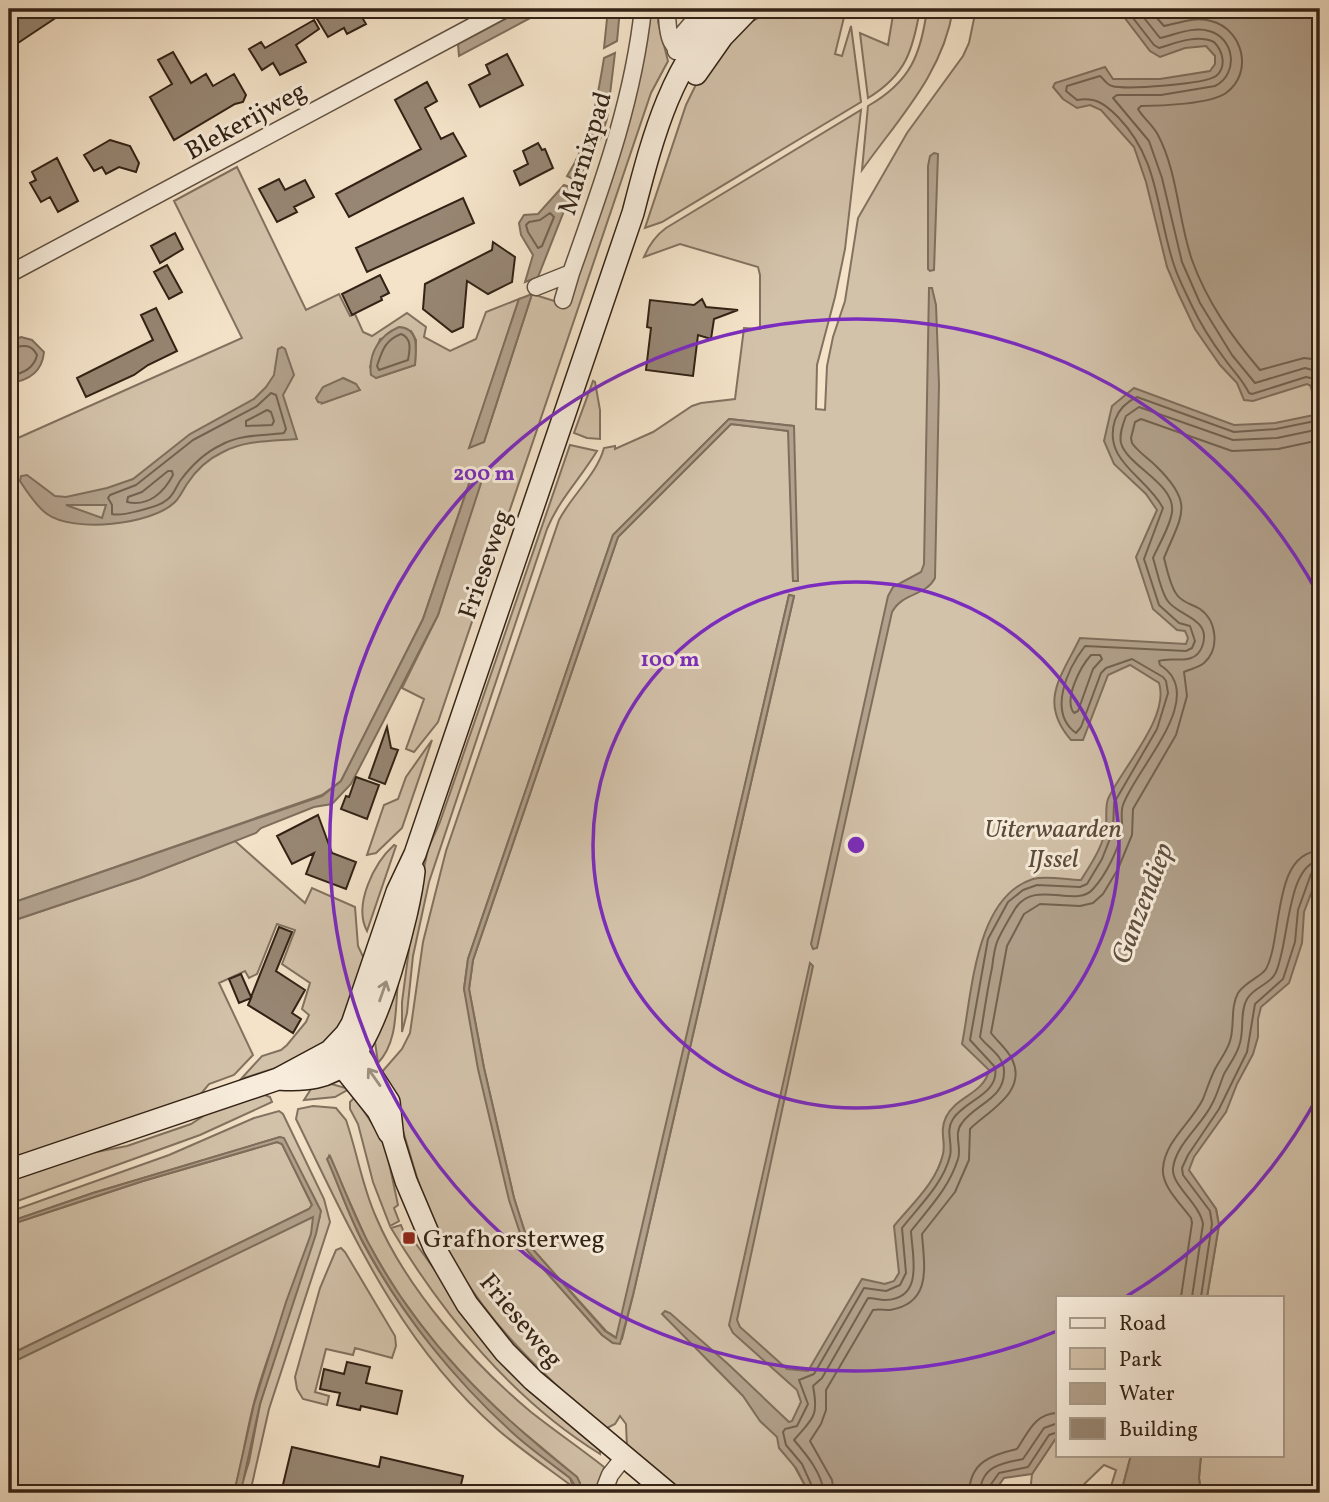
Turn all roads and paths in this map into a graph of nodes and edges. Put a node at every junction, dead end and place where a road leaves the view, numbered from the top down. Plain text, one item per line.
1 (505, 9) edge
2 (643, 9) edge
3 (667, 9) edge
4 (704, 9) edge
5 (728, 9) edge
6 (749, 9) edge
7 (688, 59) junction
8 (570, 273) junction
9 (9, 275) edge
10 (536, 286) dead end
11 (563, 300) dead end
12 (346, 1054) junction
13 (9, 1170) edge
14 (624, 1457) junction
15 (603, 1493) edge
16 (668, 1493) edge

1 - 9 street, Blekerijweg
2 - 8 street, Marnixpad
3 - 7 street
4 - 7 street
5 - 7 main road
6 - 7 main road
7 - 12 main road, Frieseweg
8 - 10 street
8 - 11 street
12 - 13 main road
12 - 14 main road, Frieseweg
14 - 15 street
14 - 16 main road, Frieseweg

